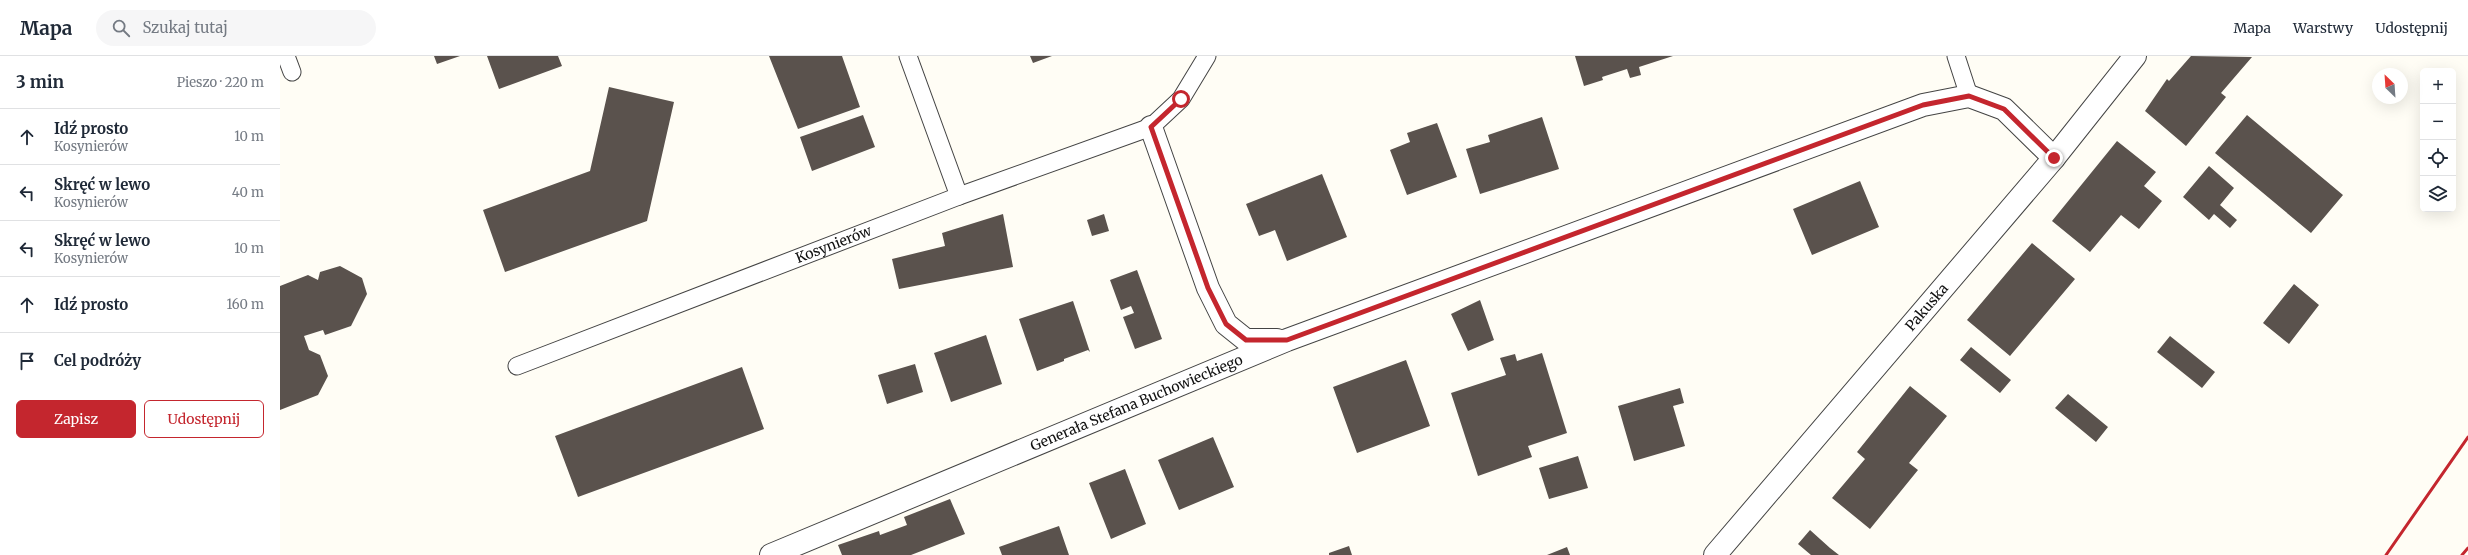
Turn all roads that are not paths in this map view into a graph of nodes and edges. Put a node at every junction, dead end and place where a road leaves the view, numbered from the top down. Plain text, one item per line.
1 (286, 56) edge
2 (908, 56) edge
3 (1208, 56) edge
4 (1956, 56) edge
5 (2135, 56) edge
6 (292, 72) dead end
7 (1969, 96) junction
8 (1151, 127) junction
9 (2054, 158) junction
10 (959, 196) junction
11 (1287, 340) junction
12 (517, 366) dead end
13 (771, 555) edge
14 (1715, 555) edge

1 - 6 lane
2 - 10 lane
3 - 8 lane, Kosynierów
4 - 7 lane
5 - 9 street, Pakuska
7 - 9 street
7 - 11 street, Generała Stefana Buchowieckiego
8 - 10 lane, Kosynierów
8 - 11 street
9 - 14 street, Pakuska
10 - 12 lane, Kosynierów
11 - 13 street, Generała Stefana Buchowieckiego

